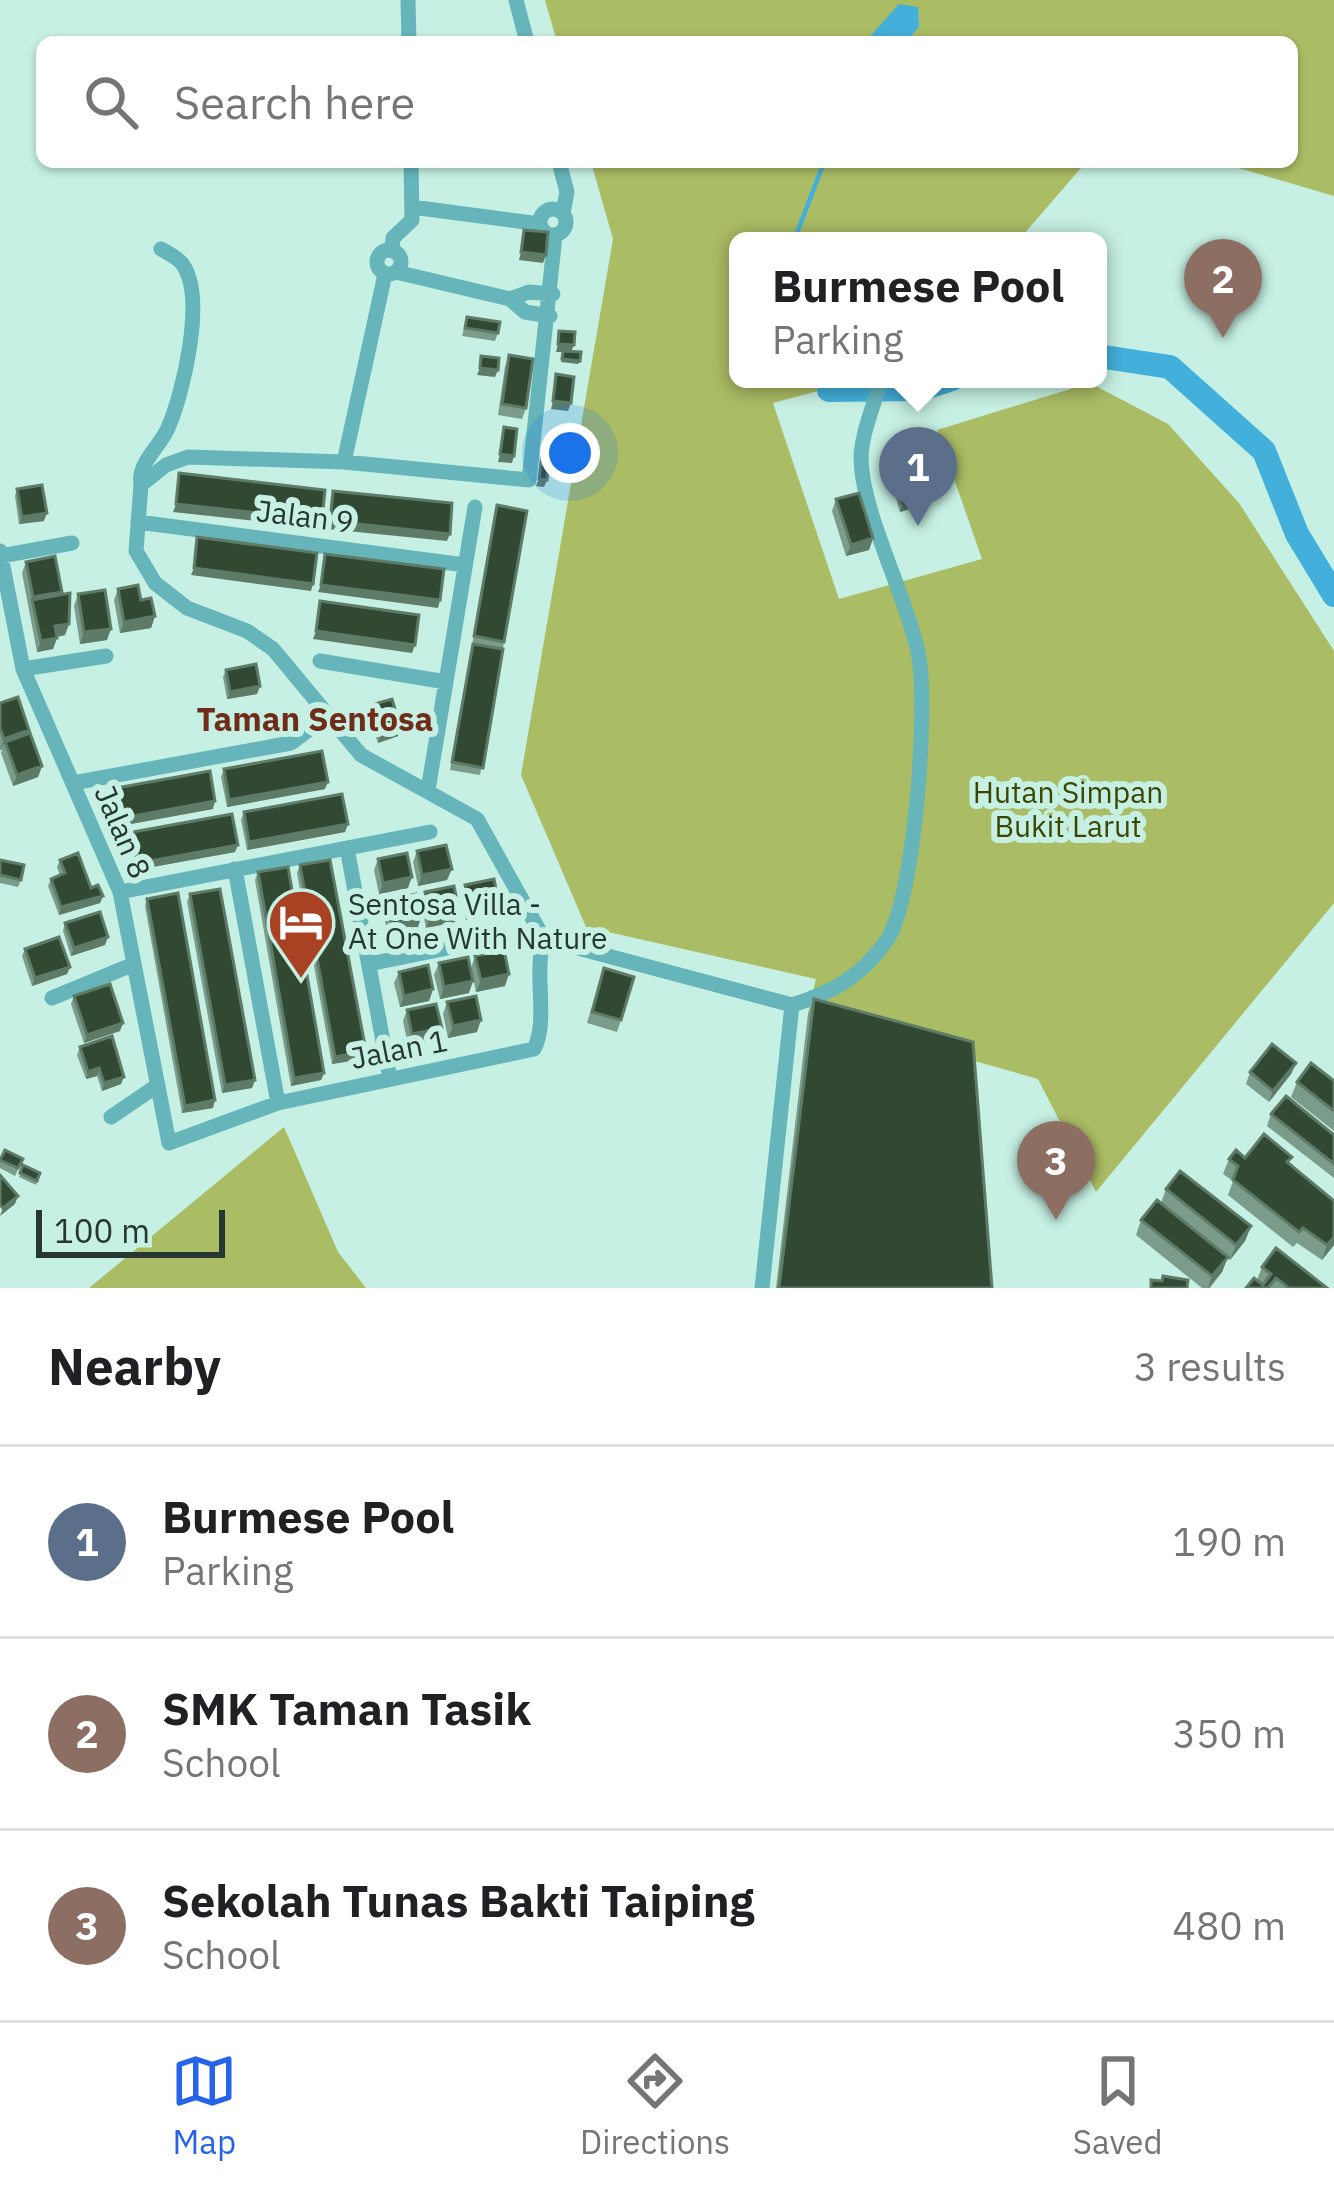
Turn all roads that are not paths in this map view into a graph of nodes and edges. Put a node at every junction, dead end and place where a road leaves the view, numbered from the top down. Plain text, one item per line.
1 (409, 0) edge
2 (516, 0) edge
3 (409, 36) edge
4 (525, 36) edge
5 (411, 168) edge
6 (561, 168) edge
7 (412, 207) junction
8 (563, 213) junction
9 (540, 224) junction
10 (555, 236) junction
11 (161, 249) dead end
12 (391, 273) junction
13 (553, 294) junction
14 (510, 299) junction
15 (550, 316) junction
16 (879, 388) edge
17 (344, 462) junction
18 (141, 485) junction
19 (475, 507) dead end
20 (138, 522) junction
21 (72, 543) dead end
22 (0, 553) edge
23 (465, 565) junction
24 (106, 656) dead end
25 (320, 661) dead end
26 (22, 669) junction
27 (446, 682) junction
28 (327, 716) junction
29 (73, 783) junction
30 (428, 790) junction
31 (430, 832) dead end
32 (347, 848) junction
33 (235, 869) junction
34 (120, 892) junction
35 (544, 939) junction
36 (482, 941) dead end
37 (134, 964) junction
38 (369, 964) junction
39 (52, 998) dead end
40 (792, 1005) junction
41 (390, 1078) junction
42 (158, 1085) junction
43 (278, 1102) junction
44 (111, 1117) dead end
45 (169, 1143) joint
46 (763, 1288) edge

1 - 3 street
2 - 4 street
5 - 7 street
6 - 8 street
7 - 9 street
7 - 12 street
8 - 9 street
8 - 10 street
9 - 10 street
10 - 13 street
11 - 18 street
12 - 14 street
12 - 17 street
13 - 14 street
13 - 15 street
14 - 15 street
15 - 17 street
16 - 40 street
17 - 18 street
18 - 20 street
19 - 23 street
20 - 23 street, Jalan 9
20 - 28 street
21 - 22 street
22 - 26 street, Jalan 8
23 - 27 street
24 - 26 street
25 - 27 street
26 - 29 street, Jalan 8
27 - 30 street
28 - 29 street
28 - 30 street
29 - 34 street, Jalan 8
30 - 35 street
31 - 32 street
32 - 33 street
32 - 38 street
33 - 34 street
33 - 43 street
34 - 37 street, Jalan 8
35 - 40 street
35 - 41 street, Jalan 1
36 - 38 street
37 - 39 street
37 - 42 street, Jalan 8
38 - 41 street
40 - 46 street
41 - 43 street, Jalan 1
42 - 44 street
42 - 45 street, Jalan 8
43 - 45 street, Jalan 1

